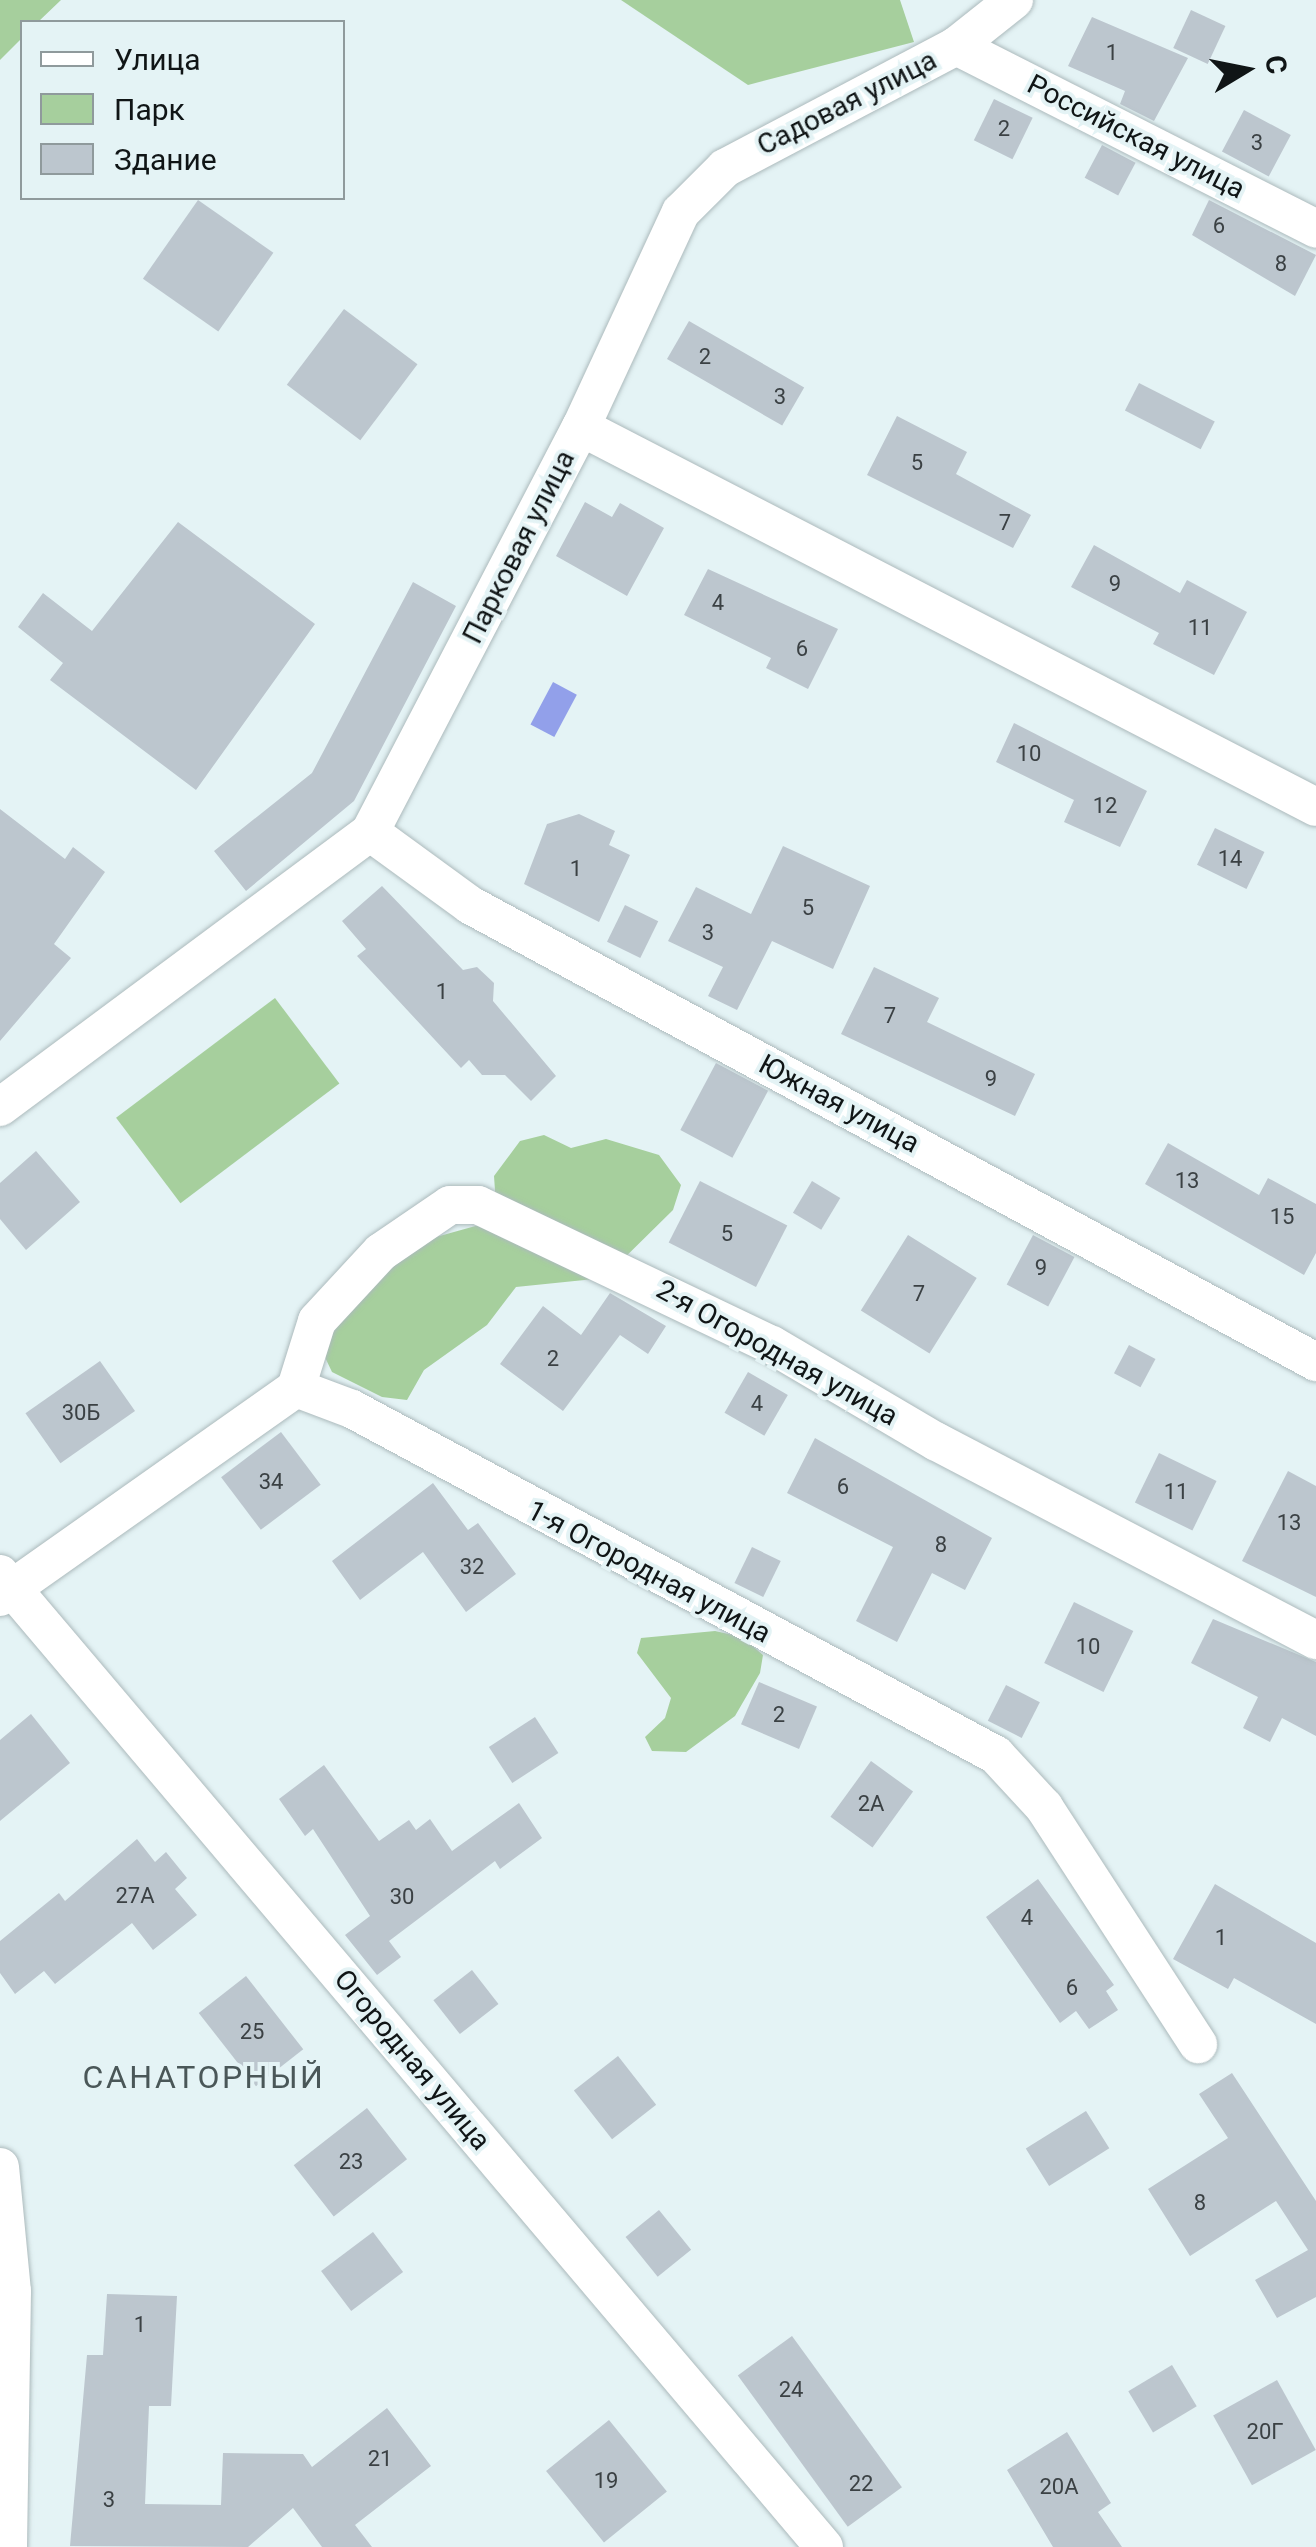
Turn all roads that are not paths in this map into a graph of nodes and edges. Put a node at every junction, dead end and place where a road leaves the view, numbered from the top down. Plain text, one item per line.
1 (1014, 0) edge
2 (956, 46) junction
3 (1316, 229) edge
4 (581, 427) junction
5 (1316, 808) edge
6 (370, 832) junction
7 (0, 1107) edge
8 (1316, 1362) edge
9 (296, 1388) junction
10 (4, 1586) edge
11 (1316, 1640) edge
12 (1198, 2044) dead end
13 (0, 2167) edge
14 (8, 2547) edge
15 (824, 2547) edge

1 - 2 street, Садовая улица
2 - 3 street, Российская улица
2 - 4 street, Садовая улица
4 - 5 street, Парковая улица
4 - 6 street, Парковая улица
6 - 7 street, Парковая улица
6 - 8 street, Южная улица
9 - 10 street
9 - 11 street, 2-я Огородная улица
9 - 12 street, 1-я Огородная улица
10 - 15 street, Огородная улица
13 - 14 street

